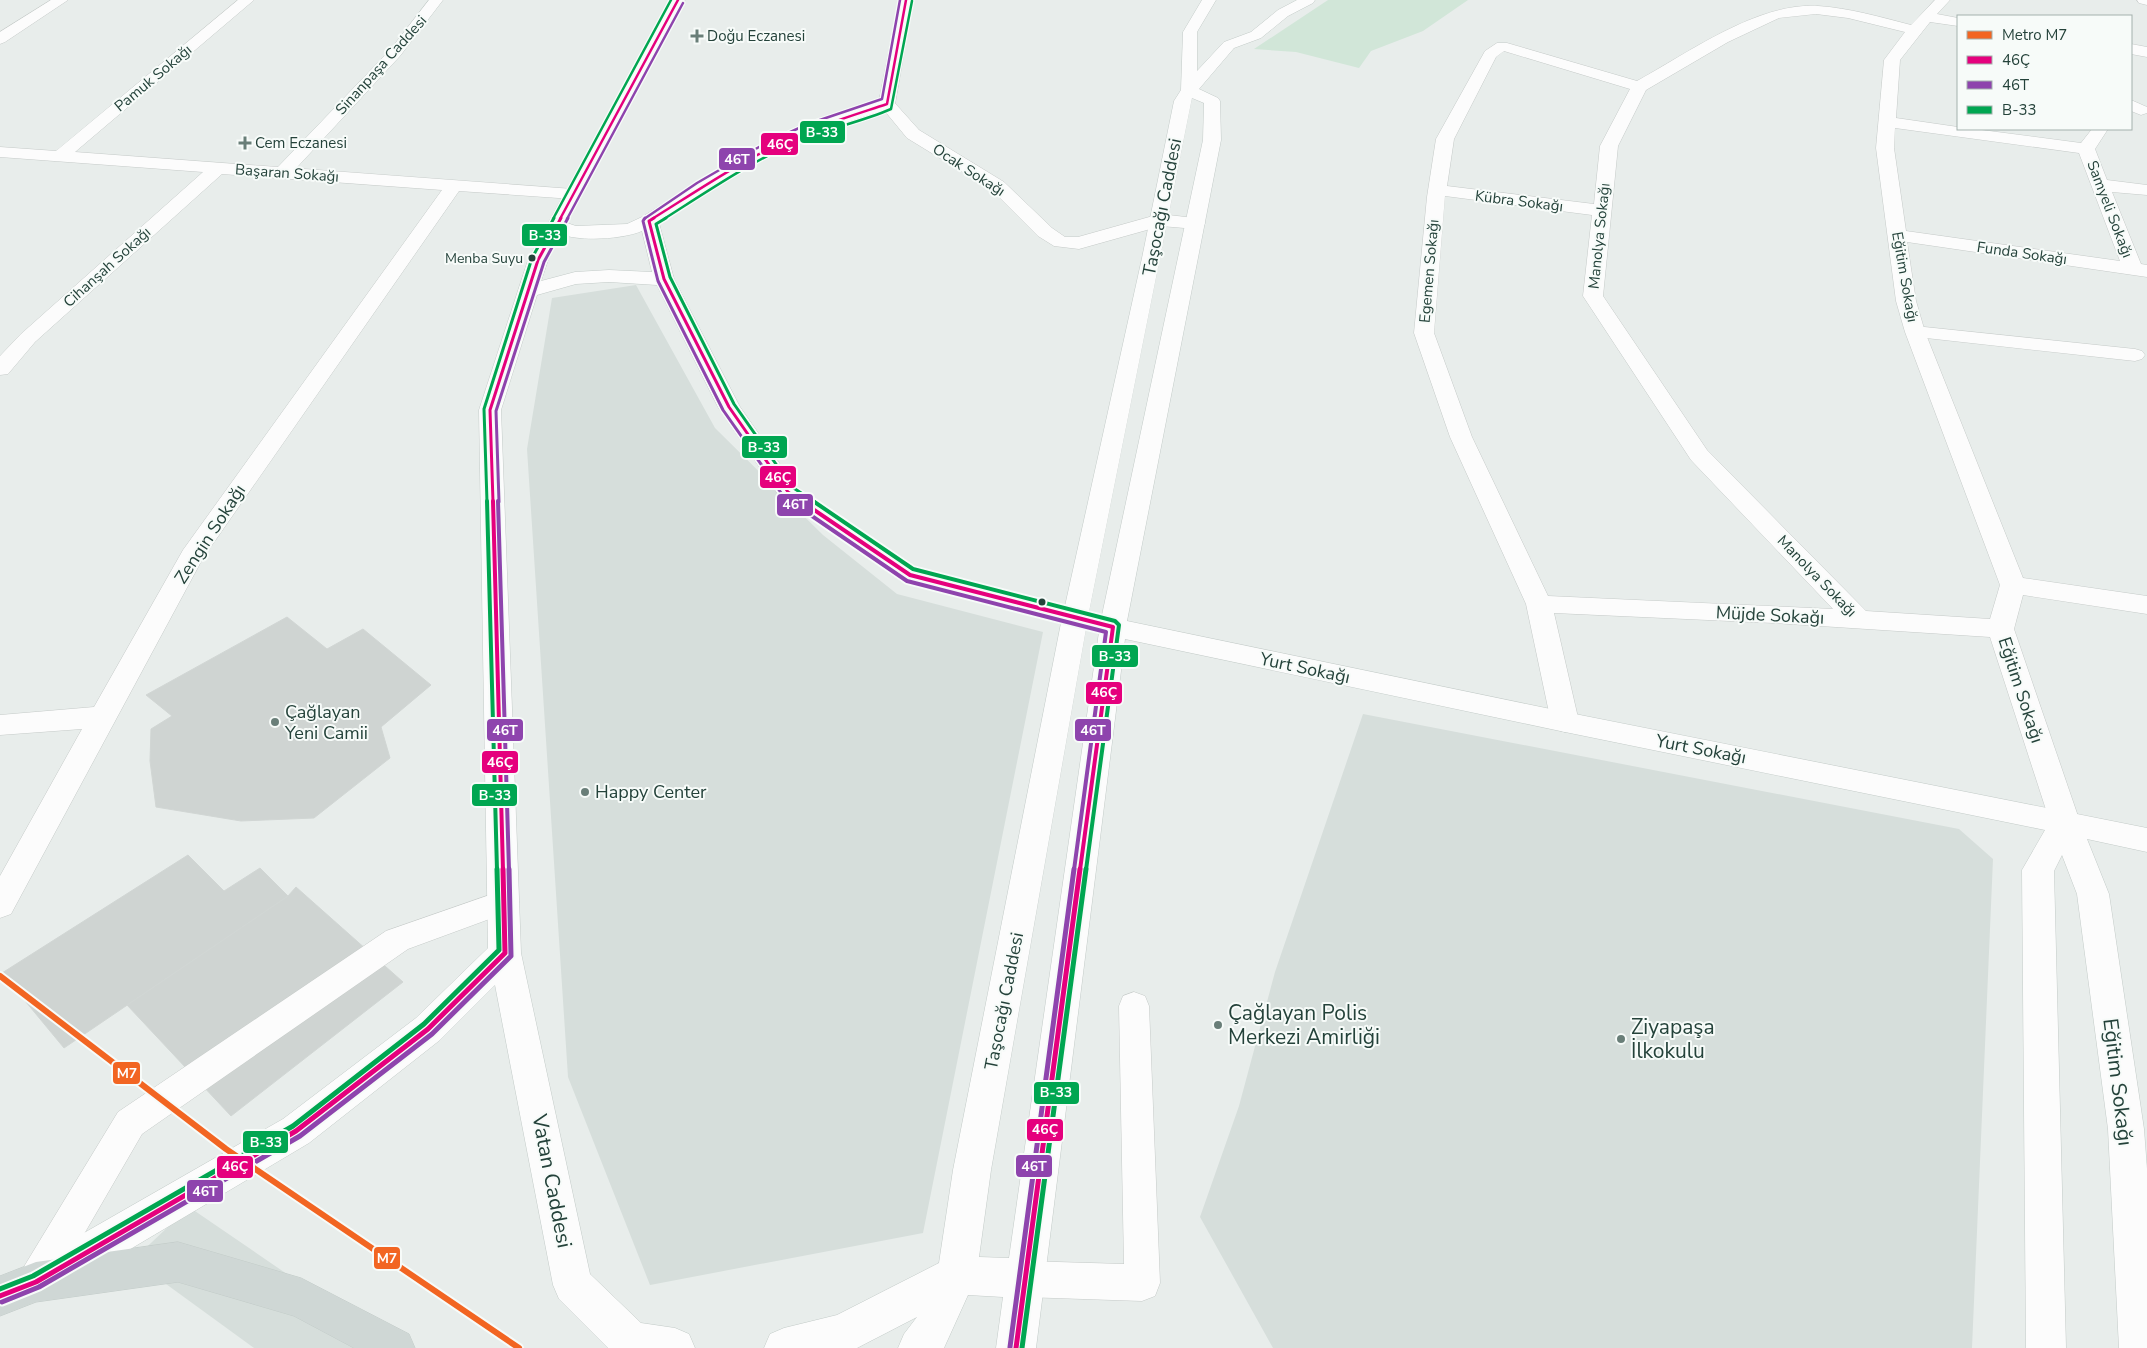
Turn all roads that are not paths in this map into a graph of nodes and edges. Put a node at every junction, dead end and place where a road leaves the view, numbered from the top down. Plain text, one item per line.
1 (61, 0) edge
2 (247, 0) edge
3 (436, 0) edge
4 (678, 0) edge
5 (906, 0) edge
6 (1209, 0) edge
7 (1308, 0) edge
8 (1807, 0) edge
9 (1943, 0) edge
10 (1848, 14) junction
11 (1957, 22) edge
12 (1920, 24) junction
13 (0, 40) edge
14 (2132, 49) edge
15 (2147, 52) edge
16 (1640, 87) junction
17 (1189, 90) junction
18 (887, 104) junction
19 (1887, 122) junction
20 (2100, 130) edge
21 (2086, 149) junction
22 (0, 152) edge
23 (60, 156) junction
24 (218, 168) junction
25 (282, 172) junction
26 (454, 185) junction
27 (2101, 185) junction
28 (1437, 190) junction
29 (2147, 190) edge
30 (573, 194) junction
31 (1602, 211) junction
32 (1160, 220) junction
33 (648, 221) junction
34 (1196, 222) junction
35 (557, 225) junction
36 (1897, 235) junction
37 (2140, 270) edge
38 (664, 279) junction
39 (528, 291) junction
40 (1915, 332) junction
41 (2135, 355) dead end
42 (0, 369) edge
43 (2013, 585) junction
44 (1539, 604) junction
45 (2147, 605) edge
46 (1075, 618) junction
47 (1860, 621) junction
48 (1113, 627) junction
49 (2001, 629) junction
50 (103, 717) junction
51 (1565, 722) junction
52 (0, 724) edge
53 (2065, 822) junction
54 (2147, 840) edge
55 (504, 902) junction
56 (0, 905) edge
57 (505, 953) junction
58 (1134, 1006) dead end
59 (957, 1276) junction
60 (1024, 1279) junction
61 (36, 1282) junction
62 (0, 1296) edge
63 (395, 1348) edge
64 (675, 1348) edge
65 (784, 1348) edge
66 (918, 1348) edge
67 (1016, 1348) edge
68 (2046, 1348) edge
69 (2139, 1348) edge

1 - 13 street
2 - 23 street, Pamuk Sokağı
3 - 25 street, Sinanpaşa Caddesi
4 - 30 street, Vatan Caddesi
5 - 18 street
6 - 17 street, Taşocağı Caddesi
7 - 17 street
8 - 10 street
9 - 12 street, Eğitim Sokağı
10 - 12 street
10 - 16 street
11 - 12 street
12 - 19 street, Eğitim Sokağı
14 - 15 street
16 - 28 street, Egemen Sokağı
16 - 31 street, Manolya Sokağı
17 - 32 street, Taşocağı Caddesi
17 - 34 street, Taşocağı Caddesi
18 - 32 street, Ocak Sokağı
18 - 33 street
19 - 21 street
19 - 36 street, Eğitim Sokağı
20 - 21 street
21 - 27 street, Samyeli Sokağı
22 - 23 street, Başaran Sokağı
23 - 24 street, Başaran Sokağı
24 - 25 street, Başaran Sokağı
24 - 42 street, Cihanşah Sokağı
25 - 26 street, Başaran Sokağı
26 - 30 street, Başaran Sokağı
26 - 50 street, Zengin Sokağı
27 - 29 street
27 - 37 street, Samyeli Sokağı
28 - 31 street, Kübra Sokağı
28 - 44 street, Egemen Sokağı
30 - 35 street, Vatan Caddesi
31 - 47 street, Manolya Sokağı
32 - 34 street, Ocak Sokağı
32 - 46 street, Taşocağı Caddesi
33 - 35 street
33 - 38 street, Yurt Sokağı
34 - 48 street, Taşocağı Caddesi
35 - 39 street, Vatan Caddesi
36 - 37 street, Funda Sokağı
36 - 40 street, Eğitim Sokağı
38 - 39 street
38 - 46 street, Yurt Sokağı
39 - 55 street, Vatan Caddesi
40 - 41 lane
40 - 43 street, Eğitim Sokağı
43 - 45 street
43 - 49 street, Eğitim Sokağı
44 - 47 street, Müjde Sokağı
44 - 51 street, Egemen Sokağı
46 - 48 street, Yurt Sokağı
46 - 59 street, Taşocağı Caddesi
47 - 49 street, Müjde Sokağı
48 - 51 street, Yurt Sokağı
48 - 60 street, Taşocağı Caddesi
49 - 53 street, Eğitim Sokağı
50 - 52 street
50 - 56 street, Zengin Sokağı
51 - 53 street, Yurt Sokağı
53 - 54 street, Yurt Sokağı
53 - 68 street
53 - 69 street, Eğitim Sokağı
55 - 57 street, Vatan Caddesi
55 - 61 lane
57 - 61 street
57 - 64 street, Vatan Caddesi
58 - 60 lane
59 - 60 street
59 - 65 street
59 - 66 street, Taşocağı Caddesi
60 - 67 street, Taşocağı Caddesi
61 - 62 main road
61 - 63 main road

